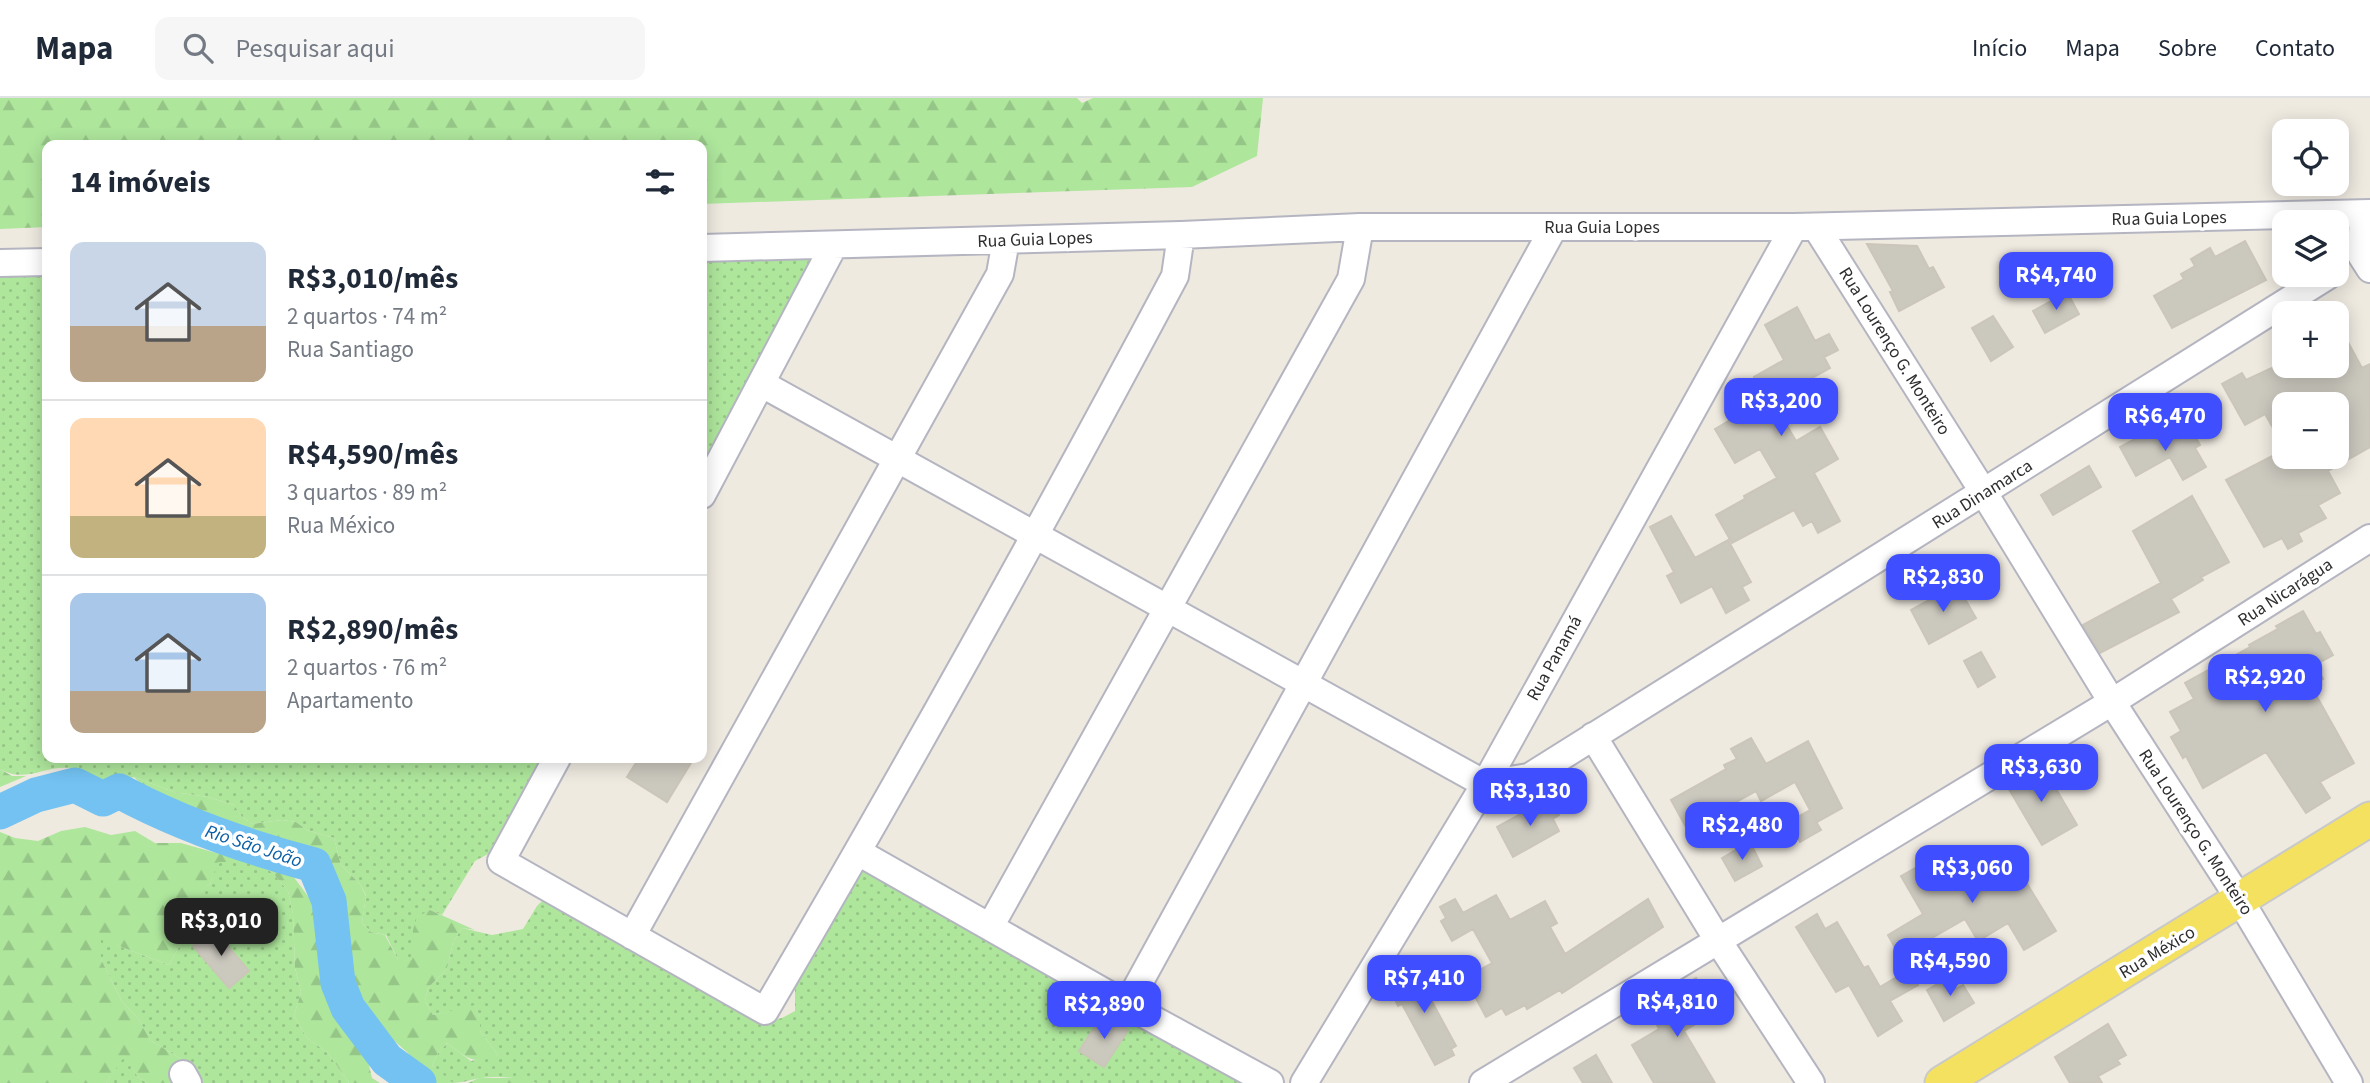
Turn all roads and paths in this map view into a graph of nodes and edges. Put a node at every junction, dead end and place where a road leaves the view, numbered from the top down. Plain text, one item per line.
1 (2367, 214) edge
2 (1553, 227) junction
3 (1805, 227) junction
4 (1360, 228) junction
5 (1181, 235) junction
6 (1006, 240) junction
7 (834, 245) junction
8 (707, 248) edge
9 (42, 262) edge
10 (2366, 262) edge
11 (0, 263) edge
12 (2349, 267) edge
13 (2310, 287) edge
14 (762, 384) junction
15 (897, 459) junction
16 (707, 486) edge
17 (1984, 493) junction
18 (1036, 536) junction
19 (2370, 538) edge
20 (1167, 608) junction
21 (1303, 684) junction
22 (2112, 702) junction
23 (1593, 736) junction
24 (554, 763) edge
25 (1485, 784) junction
26 (2370, 819) edge
27 (858, 852) junction
28 (2240, 900) junction
29 (990, 927) junction
30 (632, 936) junction
31 (1720, 942) junction
32 (1127, 1005) junction
33 (1270, 1083) edge
34 (1304, 1083) edge
35 (1483, 1083) edge
36 (1811, 1083) edge
37 (1942, 1083) edge
38 (2350, 1083) edge

1 - 3 street, Rua Guia Lopes
1 - 10 street
2 - 3 street, Rua Guia Lopes
2 - 4 street, Rua Guia Lopes
2 - 21 street
3 - 17 street, Rua Lourenço G. Monteiro
3 - 25 street, Rua Panamá
4 - 5 street, Rua Guia Lopes
4 - 20 street
5 - 6 street, Rua Guia Lopes
5 - 18 street
6 - 7 street, Rua Guia Lopes
6 - 15 street
7 - 8 street, Rua Guia Lopes
7 - 14 street
9 - 11 street
10 - 12 street
13 - 17 street, Rua Dinamarca
14 - 15 street
14 - 16 street
15 - 18 street
15 - 30 street
17 - 22 street, Rua Lourenço G. Monteiro
17 - 23 street, Rua Dinamarca
18 - 20 street
18 - 27 street
19 - 22 street, Rua Nicarágua
20 - 21 street
20 - 29 street
21 - 25 street
21 - 32 street
22 - 28 street, Rua Lourenço G. Monteiro
22 - 31 street, Rua Nicarágua
23 - 25 street, Rua Dinamarca
23 - 31 street
24 - 30 street
25 - 34 street, Rua Panamá
26 - 28 main road, Rua México
27 - 29 street
27 - 30 street
28 - 37 main road, Rua México
28 - 38 street, Rua Lourenço G. Monteiro
29 - 32 street
31 - 35 street, Rua Nicarágua
31 - 36 street
32 - 33 street

